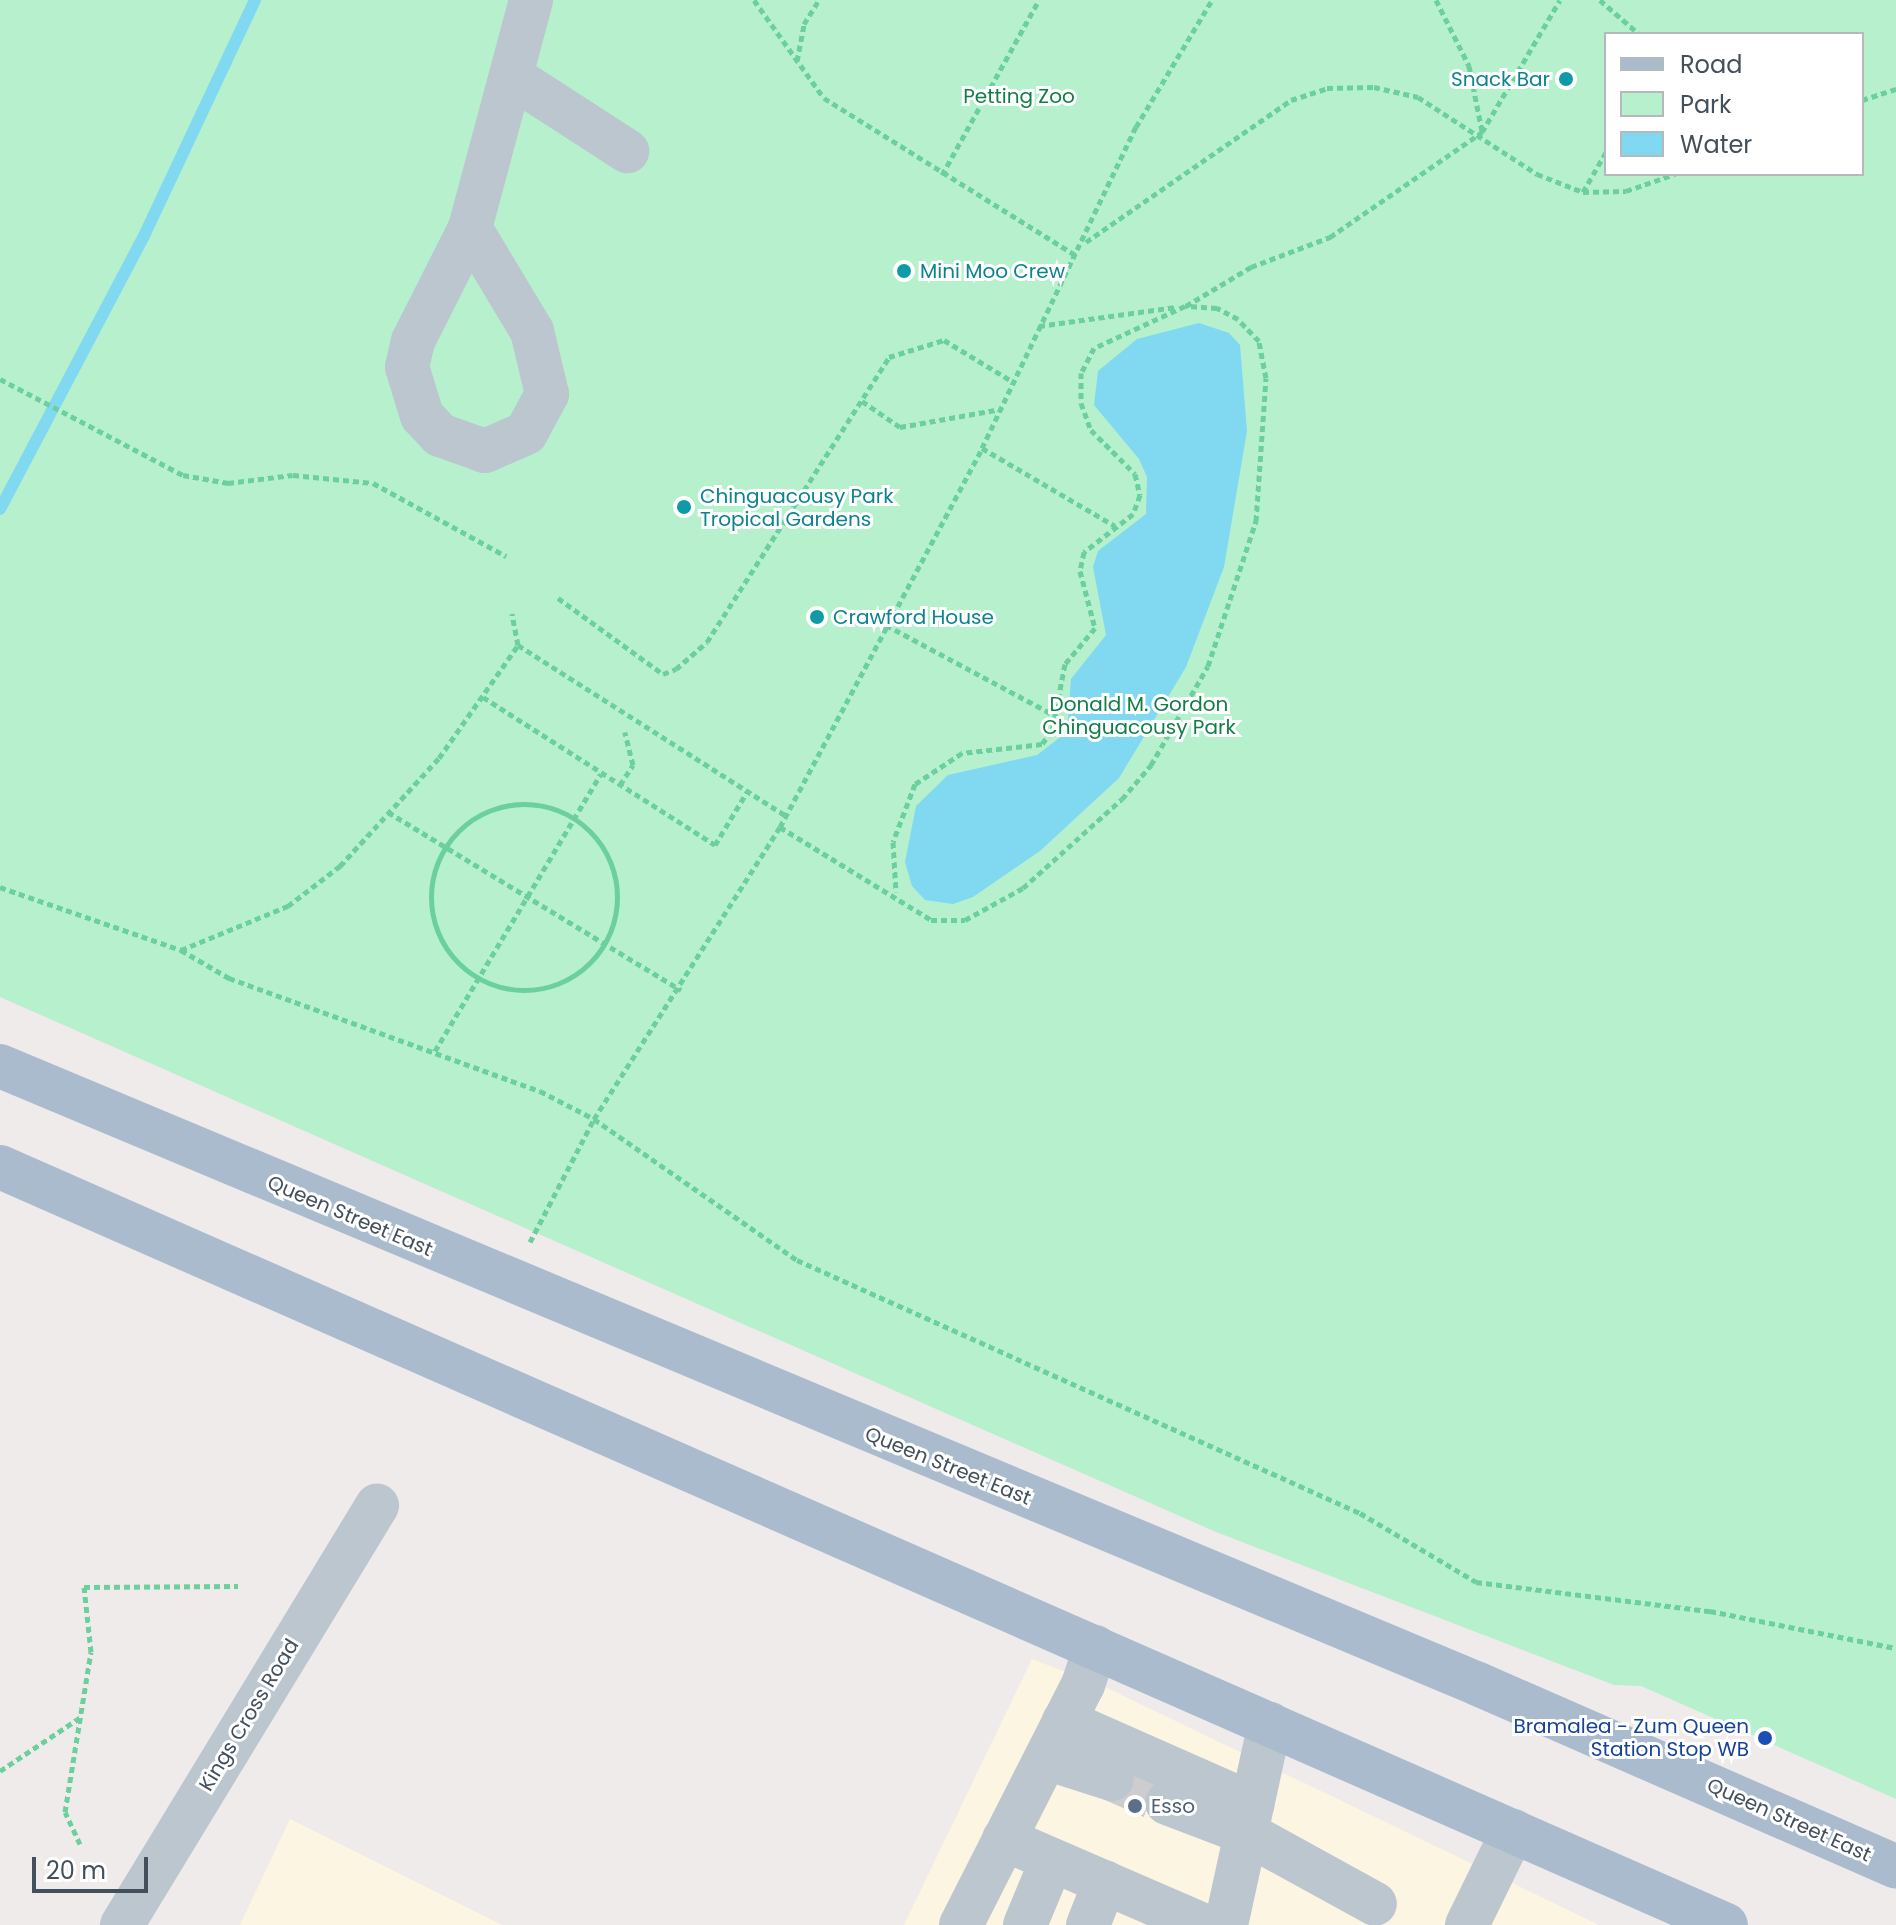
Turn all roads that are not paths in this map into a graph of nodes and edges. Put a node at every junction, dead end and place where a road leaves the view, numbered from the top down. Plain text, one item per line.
1 (531, 0) edge
2 (514, 78) junction
3 (627, 151) dead end
4 (470, 228) junction
5 (0, 1066) edge
6 (0, 1167) edge
7 (377, 1505) dead end
8 (1095, 1647) junction
9 (1270, 1724) junction
10 (1055, 1740) junction
11 (1112, 1779) tunnel mouth
12 (1167, 1803) tunnel mouth
13 (1249, 1819) junction
14 (1513, 1831) junction
15 (1004, 1839) junction
16 (1052, 1860) junction
17 (1896, 1867) edge
18 (1105, 1882) junction
19 (1375, 1904) dead end
20 (1145, 1914) edge
21 (1202, 1924) edge
22 (122, 1925) edge
23 (961, 1925) edge
24 (1025, 1925) edge
25 (1088, 1925) edge
26 (1467, 1925) edge
27 (1726, 1925) edge

1 - 2 street
2 - 3 street
2 - 4 street
4 - 4 street
5 - 17 main road, Queen Street East
6 - 8 main road
7 - 22 street, Kings Cross Road
8 - 9 main road
8 - 10 street
9 - 13 street
9 - 14 main road
10 - 11 street
10 - 13 street
10 - 15 street
12 - 13 street
13 - 19 street
13 - 21 street
14 - 26 street
14 - 27 main road
15 - 16 street
15 - 23 street
16 - 18 street
16 - 24 street
18 - 20 street
18 - 25 street
20 - 21 street

